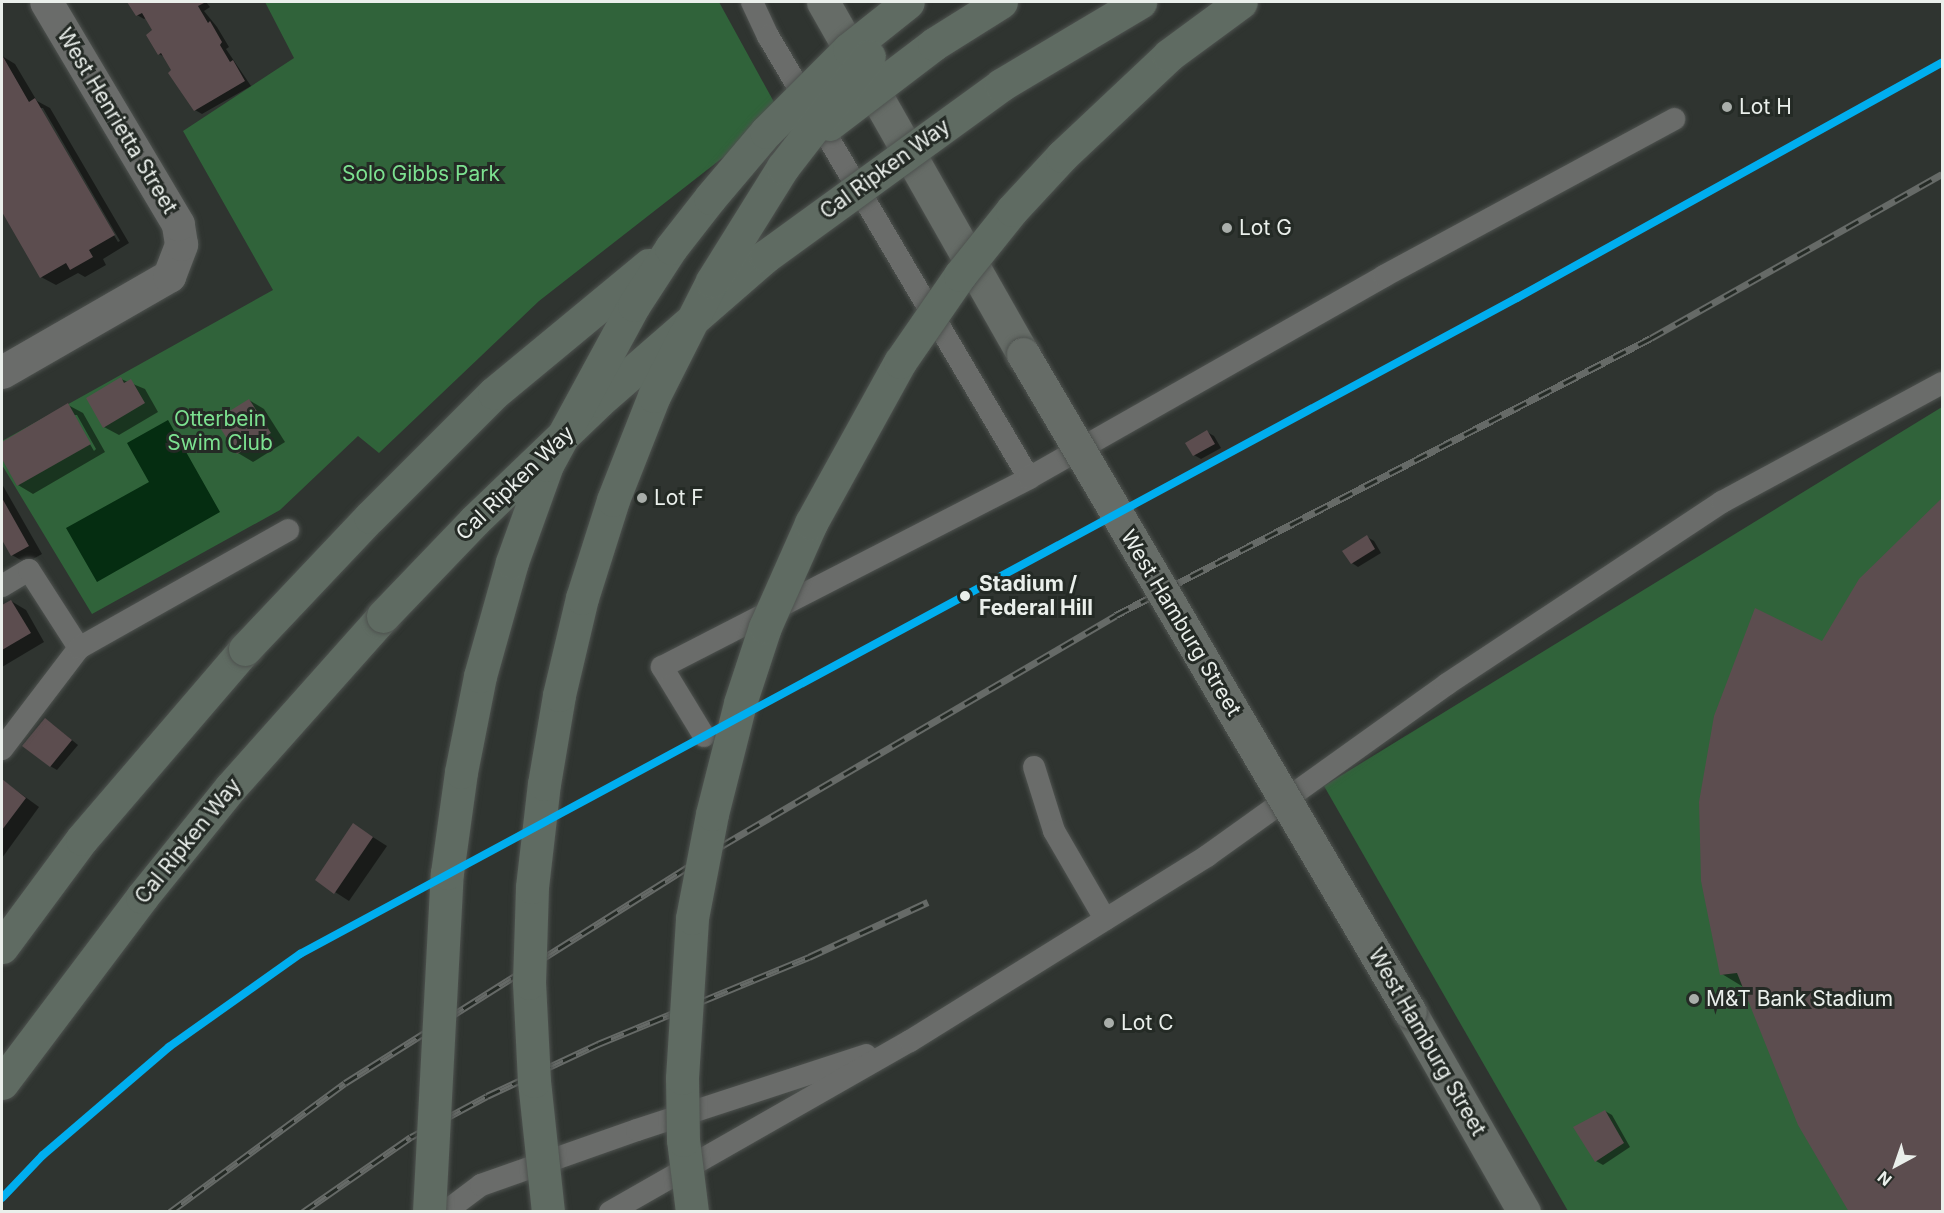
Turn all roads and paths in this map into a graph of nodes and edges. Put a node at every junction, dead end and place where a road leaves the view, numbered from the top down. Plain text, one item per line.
1 (46, 2) edge
2 (752, 2) edge
3 (823, 2) edge
4 (908, 2) edge
5 (919, 2) edge
6 (1001, 2) edge
7 (1140, 2) edge
8 (1241, 2) edge
9 (1674, 119) dead end
10 (2, 372) edge
11 (1942, 383) edge
12 (1029, 478) junction
13 (288, 530) dead end
14 (2, 586) edge
15 (79, 648) junction
16 (705, 736) dead end
17 (2, 749) edge
18 (1034, 767) dead end
19 (1106, 919) junction
20 (2, 947) edge
21 (910, 1041) junction
22 (2, 1083) edge
23 (429, 1212) edge
24 (445, 1212) edge
25 (548, 1212) edge
26 (610, 1212) edge
27 (692, 1212) edge
28 (1524, 1212) edge

1 - 10 street, West Henrietta Street
2 - 12 lane
3 - 28 street, West Hamburg Street, bridge
4 - 23 highway, bridge
5 - 25 highway, bridge
6 - 20 highway, bridge
7 - 22 highway, Cal Ripken Way, bridge
8 - 27 highway, bridge
9 - 12 lane
11 - 19 lane
12 - 16 lane
13 - 15 lane
14 - 15 lane
15 - 17 lane
18 - 19 lane
19 - 21 lane
21 - 24 lane
21 - 26 lane

